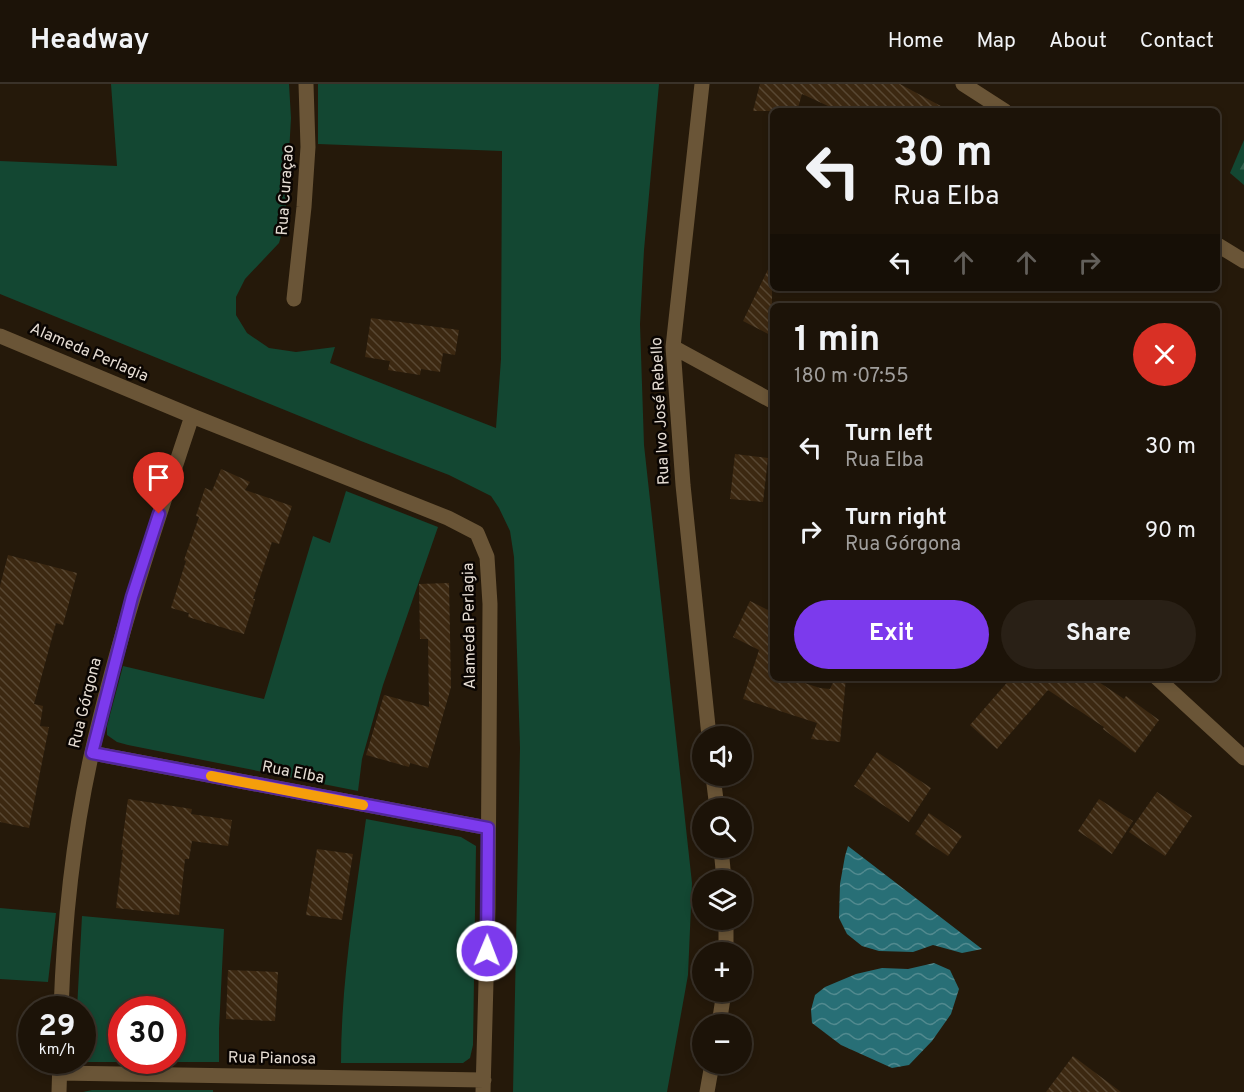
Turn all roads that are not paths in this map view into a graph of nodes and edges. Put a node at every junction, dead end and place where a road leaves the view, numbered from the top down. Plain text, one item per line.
1 (306, 84) edge
2 (702, 84) edge
3 (963, 84) edge
4 (1000, 108) edge
5 (1220, 246) edge
6 (1244, 261) edge
7 (294, 299) dead end
8 (0, 336) edge
9 (673, 347) junction
10 (770, 400) edge
11 (192, 416) junction
12 (1160, 681) edge
13 (708, 726) edge
14 (92, 753) junction
15 (1244, 758) edge
16 (488, 828) junction
17 (62, 996) edge
18 (96, 1069) edge
19 (59, 1074) edge
20 (710, 1074) edge
21 (484, 1086) edge
22 (58, 1092) edge
23 (707, 1092) edge

1 - 7 street, Rua Curaçao
2 - 9 street, Rua Ivo José Rebello
3 - 4 street
5 - 6 street
8 - 11 street, Alameda Perlagia
9 - 10 street
9 - 13 street, Rua Ivo José Rebello
11 - 14 street, Rua Górgona
11 - 16 street, Alameda Perlagia
12 - 15 street
14 - 16 street, Rua Elba
14 - 17 street, Rua Górgona
16 - 21 street, Alameda Perlagia
18 - 21 street, Rua Pianosa
19 - 22 street
20 - 23 street

